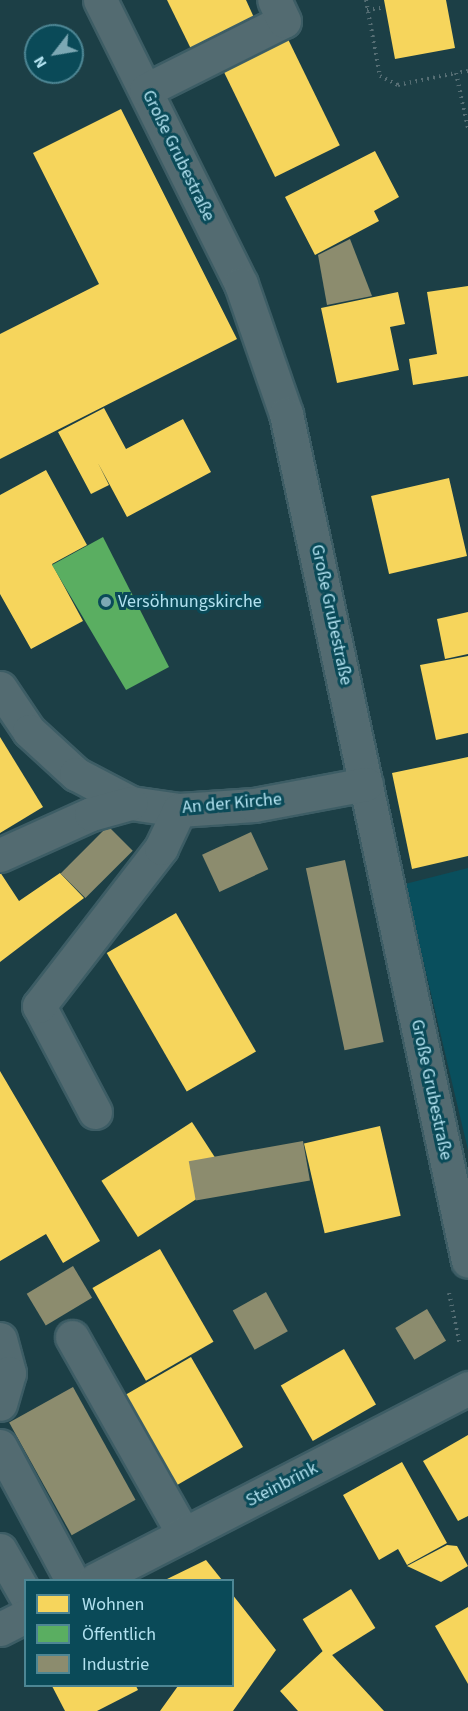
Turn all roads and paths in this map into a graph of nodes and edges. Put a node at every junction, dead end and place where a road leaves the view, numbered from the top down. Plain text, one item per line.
1 (100, 0) edge
2 (274, 0) edge
3 (366, 0) edge
4 (385, 7) dead end
5 (368, 10) junction
6 (468, 71) edge
7 (456, 73) junction
8 (146, 90) junction
9 (468, 128) edge
10 (0, 688) edge
11 (366, 784) junction
12 (131, 803) junction
13 (179, 810) junction
14 (0, 855) edge
15 (95, 1113) dead end
16 (468, 1261) edge
17 (72, 1337) dead end
18 (0, 1339) edge
19 (468, 1388) edge
20 (0, 1404) edge
21 (0, 1446) edge
22 (184, 1535) junction
23 (0, 1550) edge
24 (71, 1579) edge
25 (99, 1579) edge
26 (24, 1592) edge
27 (24, 1617) edge
28 (0, 1629) edge

1 - 8 street, Große Grubestraße
2 - 8 street
3 - 5 path
4 - 5 path
5 - 7 path
6 - 7 path
7 - 9 path
8 - 11 street, Große Grubestraße
10 - 12 street, An der Kirche
11 - 13 street, An der Kirche
11 - 16 street, Große Grubestraße
12 - 13 street, An der Kirche
12 - 14 street
13 - 15 street
17 - 22 street
18 - 20 street
19 - 22 street, Steinbrink
21 - 24 street
22 - 25 street, Steinbrink
23 - 26 street
27 - 28 street

